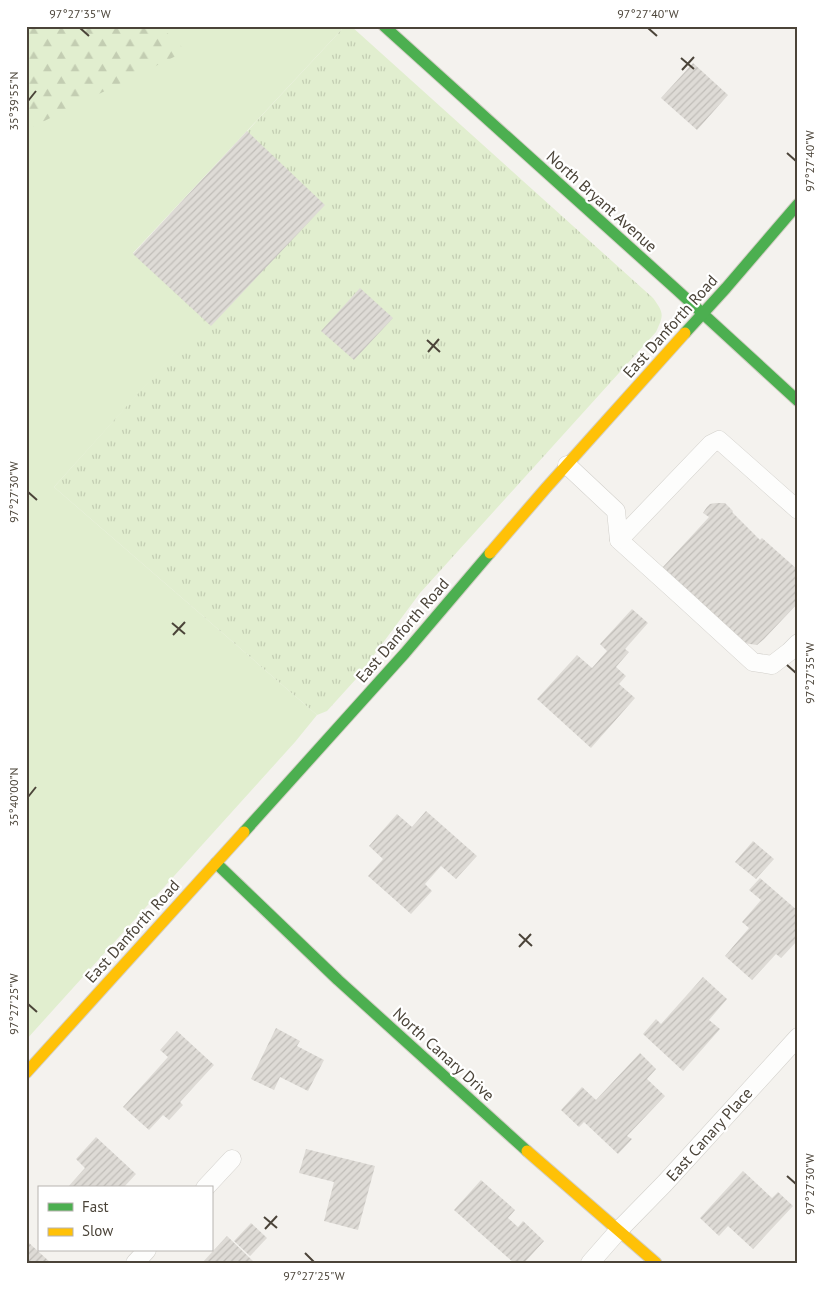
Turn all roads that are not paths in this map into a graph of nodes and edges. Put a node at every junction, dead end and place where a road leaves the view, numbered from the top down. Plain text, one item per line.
1 (384, 26) edge
2 (798, 204) edge
3 (702, 313) junction
4 (798, 401) edge
5 (567, 466) junction
6 (798, 510) edge
7 (619, 540) junction
8 (798, 643) edge
9 (216, 863) junction
10 (798, 1037) edge
11 (26, 1073) edge
12 (232, 1159) dead end
13 (207, 1186) edge
14 (619, 1230) junction
15 (145, 1252) edge
16 (135, 1263) edge
17 (590, 1263) edge
18 (656, 1263) edge

1 - 3 street, North Bryant Avenue
2 - 3 street, East Danforth Road
3 - 4 street, North Bryant Avenue
3 - 5 street, East Danforth Road
5 - 7 street
5 - 9 street, East Danforth Road
6 - 7 street
7 - 8 street
9 - 11 street, East Danforth Road
9 - 14 street, North Canary Drive
10 - 14 street, East Canary Place
12 - 13 street
14 - 17 street, East Canary Place
14 - 18 street, North Canary Drive
15 - 16 street

